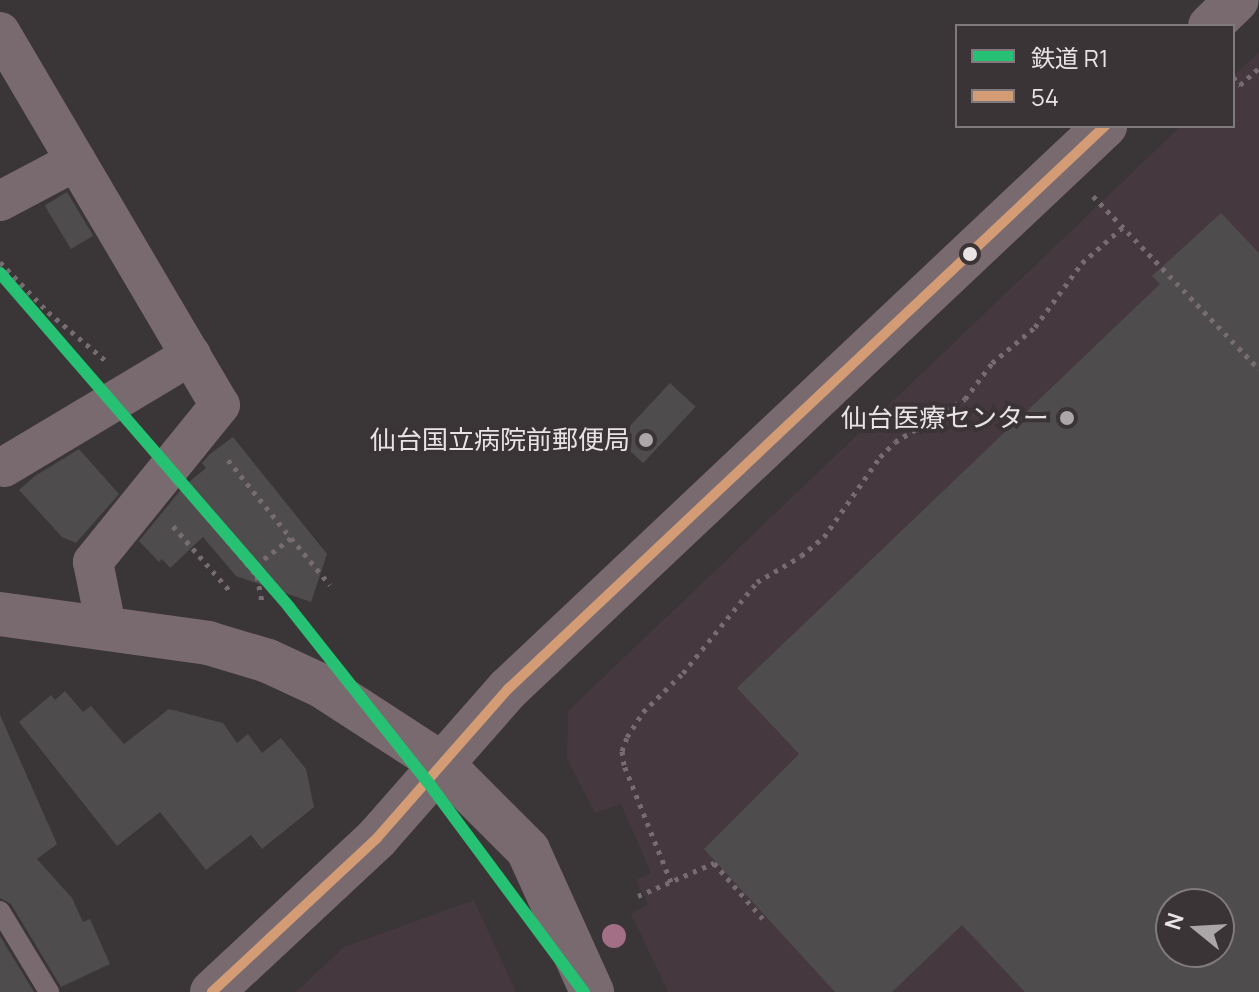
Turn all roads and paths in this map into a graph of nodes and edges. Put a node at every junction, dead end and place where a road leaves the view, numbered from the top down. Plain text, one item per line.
1 (1237, 0) edge
2 (1212, 24) edge
3 (0, 32) edge
4 (1259, 68) edge
5 (1235, 79) edge
6 (1103, 128) edge
7 (76, 161) junction
8 (1092, 195) dead end
9 (0, 201) edge
10 (1123, 227) junction
11 (0, 262) edge
12 (191, 355) junction
13 (1259, 369) edge
14 (132, 390) junction
15 (227, 459) dead end
16 (4, 467) dead end
17 (194, 500) dead end
18 (169, 521) dead end
19 (291, 538) junction
20 (251, 569) junction
21 (330, 585) dead end
22 (230, 591) dead end
23 (262, 601) dead end
24 (0, 614) edge
25 (106, 626) junction
26 (442, 764) junction
27 (671, 882) junction
28 (638, 896) dead end
29 (0, 911) edge
30 (763, 919) dead end
31 (49, 992) edge
32 (212, 992) edge
33 (592, 992) edge

1 - 2 street
3 - 7 street
4 - 5 path
6 - 26 street
7 - 9 street
7 - 12 street
8 - 10 path
10 - 13 path
10 - 27 path
11 - 14 path
12 - 14 street
12 - 25 street
14 - 16 street
15 - 19 path
17 - 20 path
18 - 22 path
19 - 20 path
19 - 21 path
20 - 23 path
24 - 25 street
25 - 26 street
26 - 32 street
26 - 33 street
27 - 28 path
27 - 30 path
29 - 31 lane

